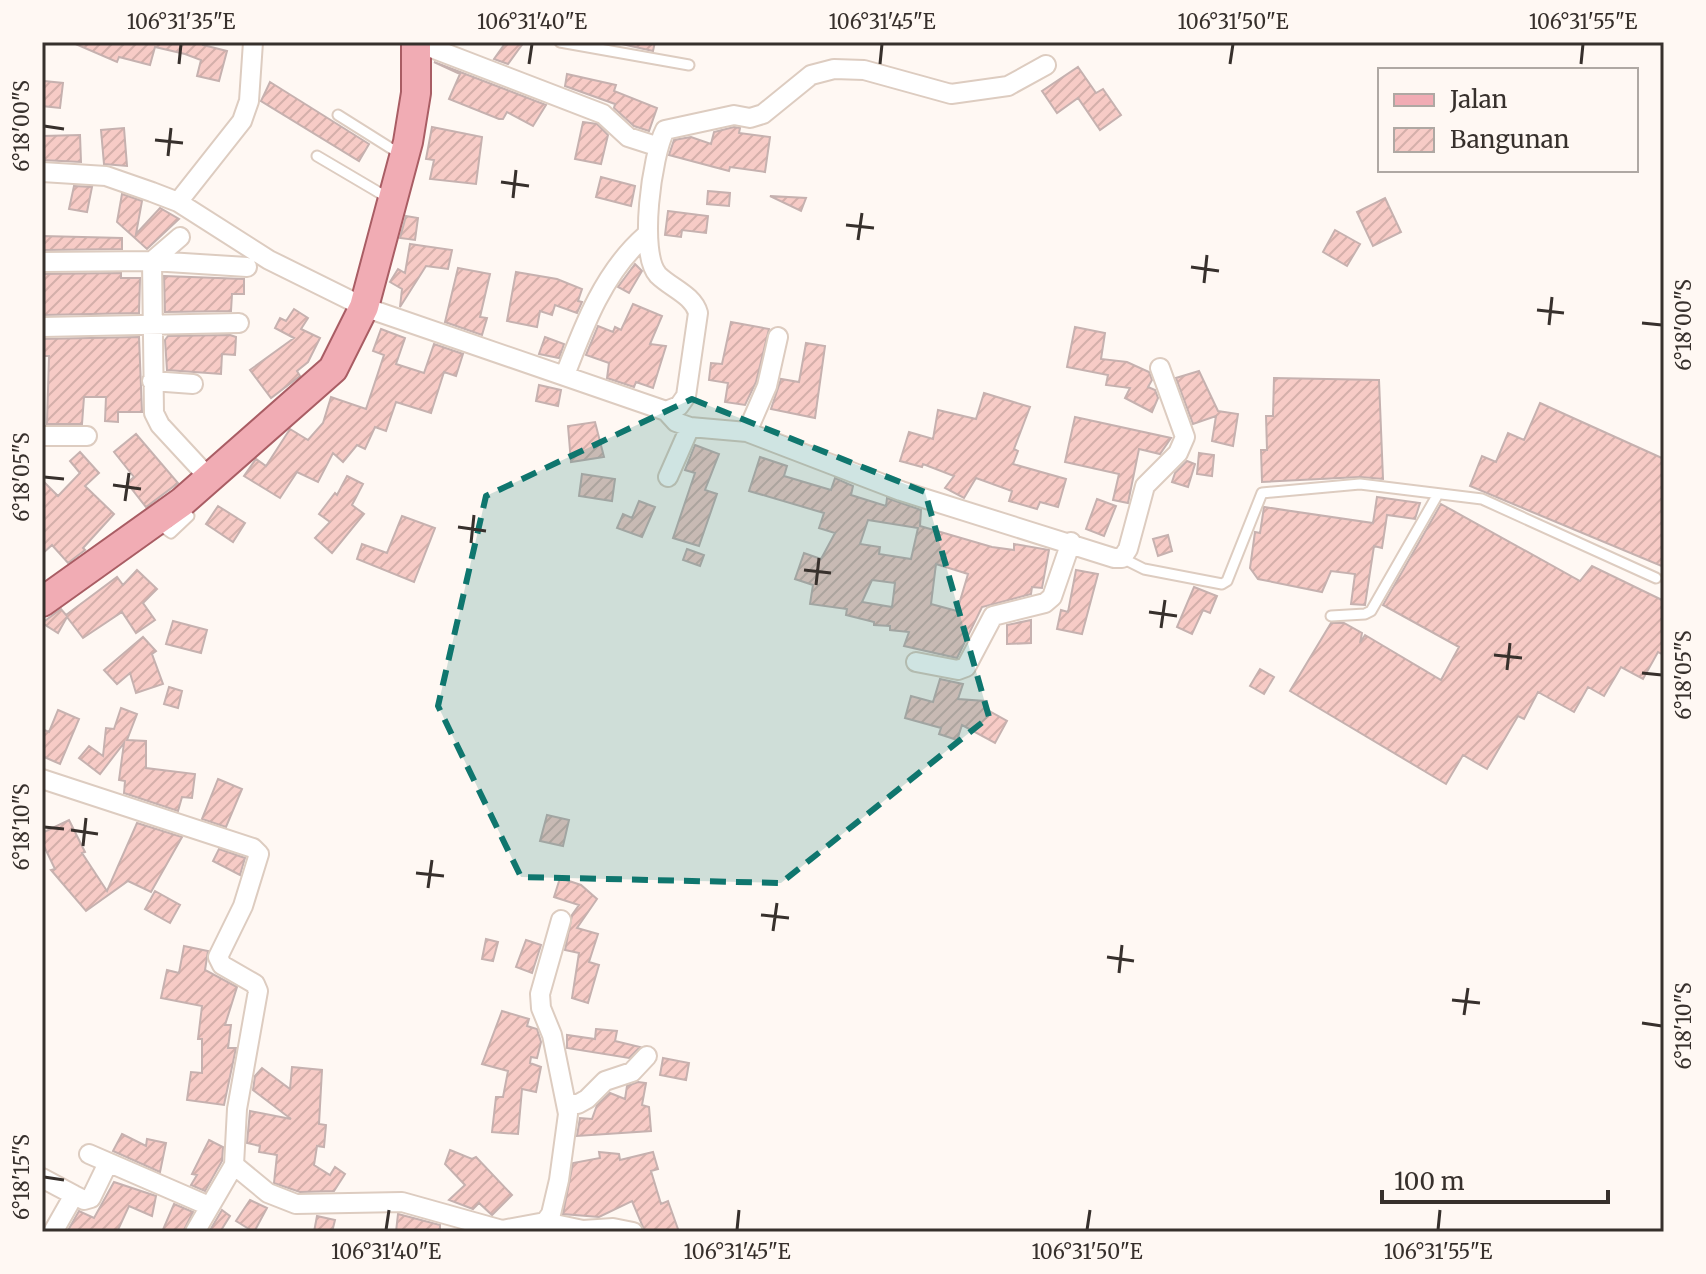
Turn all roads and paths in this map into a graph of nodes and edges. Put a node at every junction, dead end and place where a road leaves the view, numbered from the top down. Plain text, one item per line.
1 (253, 42) edge
2 (416, 42) edge
3 (560, 42) edge
4 (689, 65) dead end
5 (1046, 65) dead end
6 (338, 115) dead end
7 (656, 146) junction
8 (317, 156) dead end
9 (403, 156) junction
10 (42, 172) edge
11 (393, 201) junction
12 (178, 202) junction
13 (645, 236) junction
14 (180, 237) dead end
15 (152, 261) junction
16 (42, 262) edge
17 (247, 267) dead end
18 (364, 307) junction
19 (239, 323) dead end
20 (152, 326) junction
21 (42, 327) edge
22 (778, 337) dead end
23 (1160, 368) dead end
24 (565, 375) junction
25 (152, 381) junction
26 (193, 384) dead end
27 (666, 411) junction
28 (690, 427) junction
29 (747, 432) junction
30 (42, 436) edge
31 (87, 436) dead end
32 (668, 477) dead end
33 (210, 479) junction
34 (1438, 494) junction
35 (189, 516) dead end
36 (156, 521) junction
37 (1071, 542) junction
38 (1122, 558) junction
39 (1656, 578) dead end
40 (42, 602) edge
41 (1331, 616) dead end
42 (916, 662) dead end
43 (42, 779) edge
44 (561, 920) dead end
45 (647, 1056) dead end
46 (566, 1104) junction
47 (89, 1154) dead end
48 (108, 1163) junction
49 (234, 1165) junction
50 (42, 1178) edge
51 (74, 1195) junction
52 (209, 1206) junction
53 (545, 1222) junction
54 (53, 1232) edge
55 (195, 1232) edge
56 (633, 1232) edge

1 - 12 street
2 - 7 street
2 - 9 main road
3 - 4 lane
5 - 7 street
6 - 9 lane
7 - 13 street
8 - 11 lane
9 - 11 main road
10 - 12 street
11 - 18 main road
12 - 18 street
13 - 24 street
13 - 27 street
14 - 15 street
15 - 16 street
15 - 17 street
15 - 20 street
18 - 24 street
18 - 33 main road
19 - 20 street
20 - 21 street
20 - 25 street
22 - 29 street
23 - 38 street
24 - 27 street
25 - 26 street
25 - 33 street
27 - 28 street
28 - 29 street
28 - 32 street
29 - 37 street
30 - 31 street
33 - 36 main road
34 - 38 lane
34 - 39 lane
34 - 41 lane
35 - 36 lane
36 - 40 main road
37 - 38 street
37 - 42 street
43 - 49 street
44 - 46 street
45 - 46 street
46 - 53 street
47 - 48 street
48 - 51 street
48 - 52 street
49 - 52 street
49 - 53 street
50 - 51 street
51 - 54 street
52 - 55 street
53 - 56 street

